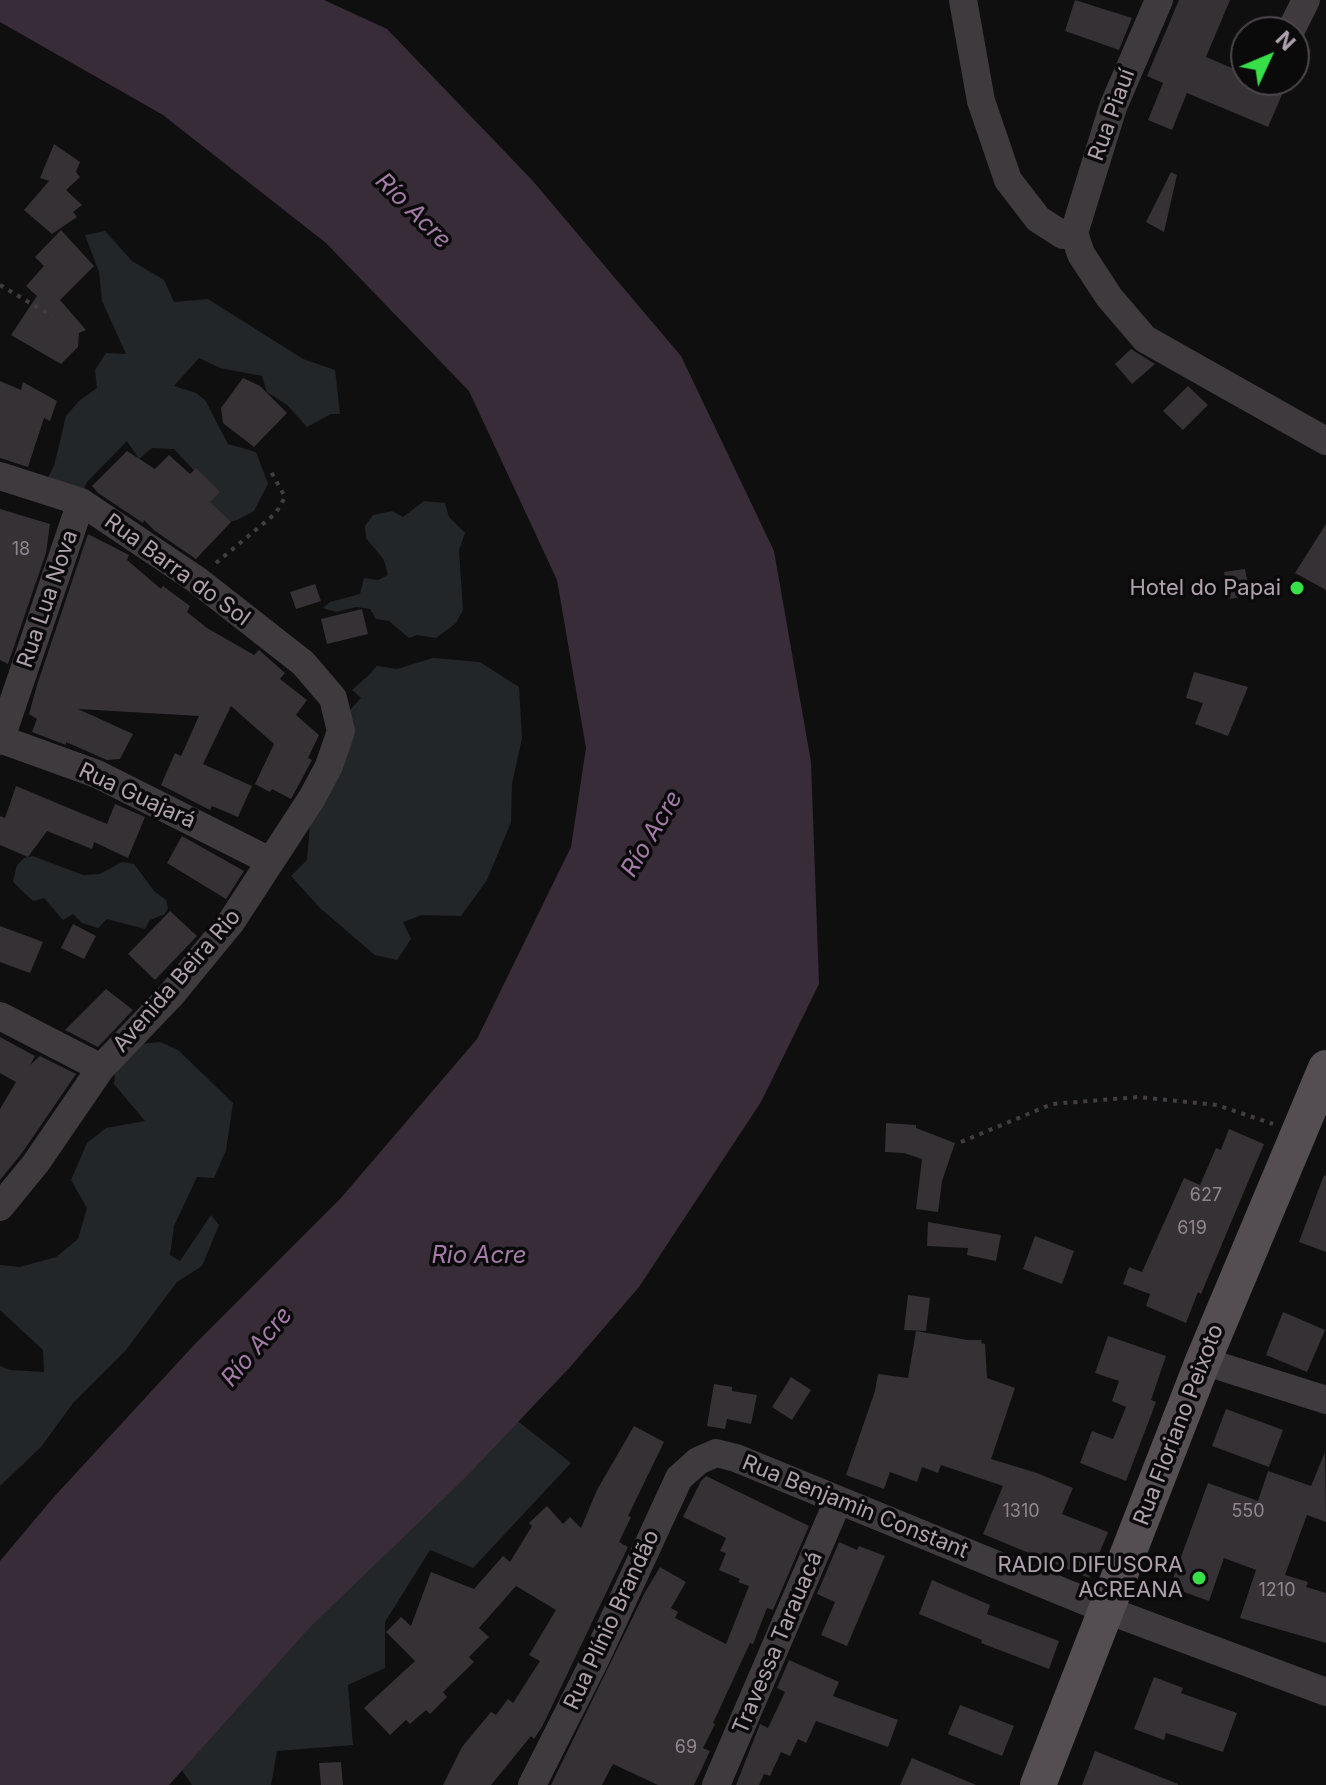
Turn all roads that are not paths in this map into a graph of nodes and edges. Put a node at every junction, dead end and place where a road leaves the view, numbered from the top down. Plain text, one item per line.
1 (963, 0) edge
2 (1159, 0) edge
3 (1074, 233) junction
4 (1326, 441) edge
5 (0, 476) edge
6 (81, 502) junction
7 (333, 698) joint
8 (0, 740) edge
9 (270, 861) junction
10 (0, 1016) edge
11 (101, 1068) junction
12 (1326, 1068) edge
13 (0, 1207) edge
14 (1203, 1361) junction
15 (1326, 1400) edge
16 (698, 1461) joint
17 (838, 1501) junction
18 (1107, 1610) junction
19 (1326, 1692) edge
20 (532, 1785) edge
21 (716, 1785) edge
22 (1038, 1785) edge

1 - 3 street
2 - 3 street, Rua Piauí
3 - 4 street
5 - 6 street, Rua Barra do Sol
6 - 7 street, Rua Barra do Sol
6 - 8 street, Rua Lua Nova
7 - 9 street, Avenida Beira Rio
8 - 9 street, Rua Guajará
9 - 11 street, Avenida Beira Rio
10 - 11 street
11 - 13 street, Avenida Beira Rio
12 - 14 main road, Rua Floriano Peixoto
14 - 15 street
14 - 18 main road, Rua Floriano Peixoto
16 - 17 street, Rua Benjamin Constant
16 - 20 street, Rua Plínio Brandão
17 - 18 street, Rua Benjamin Constant
17 - 21 street, Travessa Tarauacá
18 - 19 street, Rua Benjamin Constant
18 - 22 main road, Rua Floriano Peixoto

